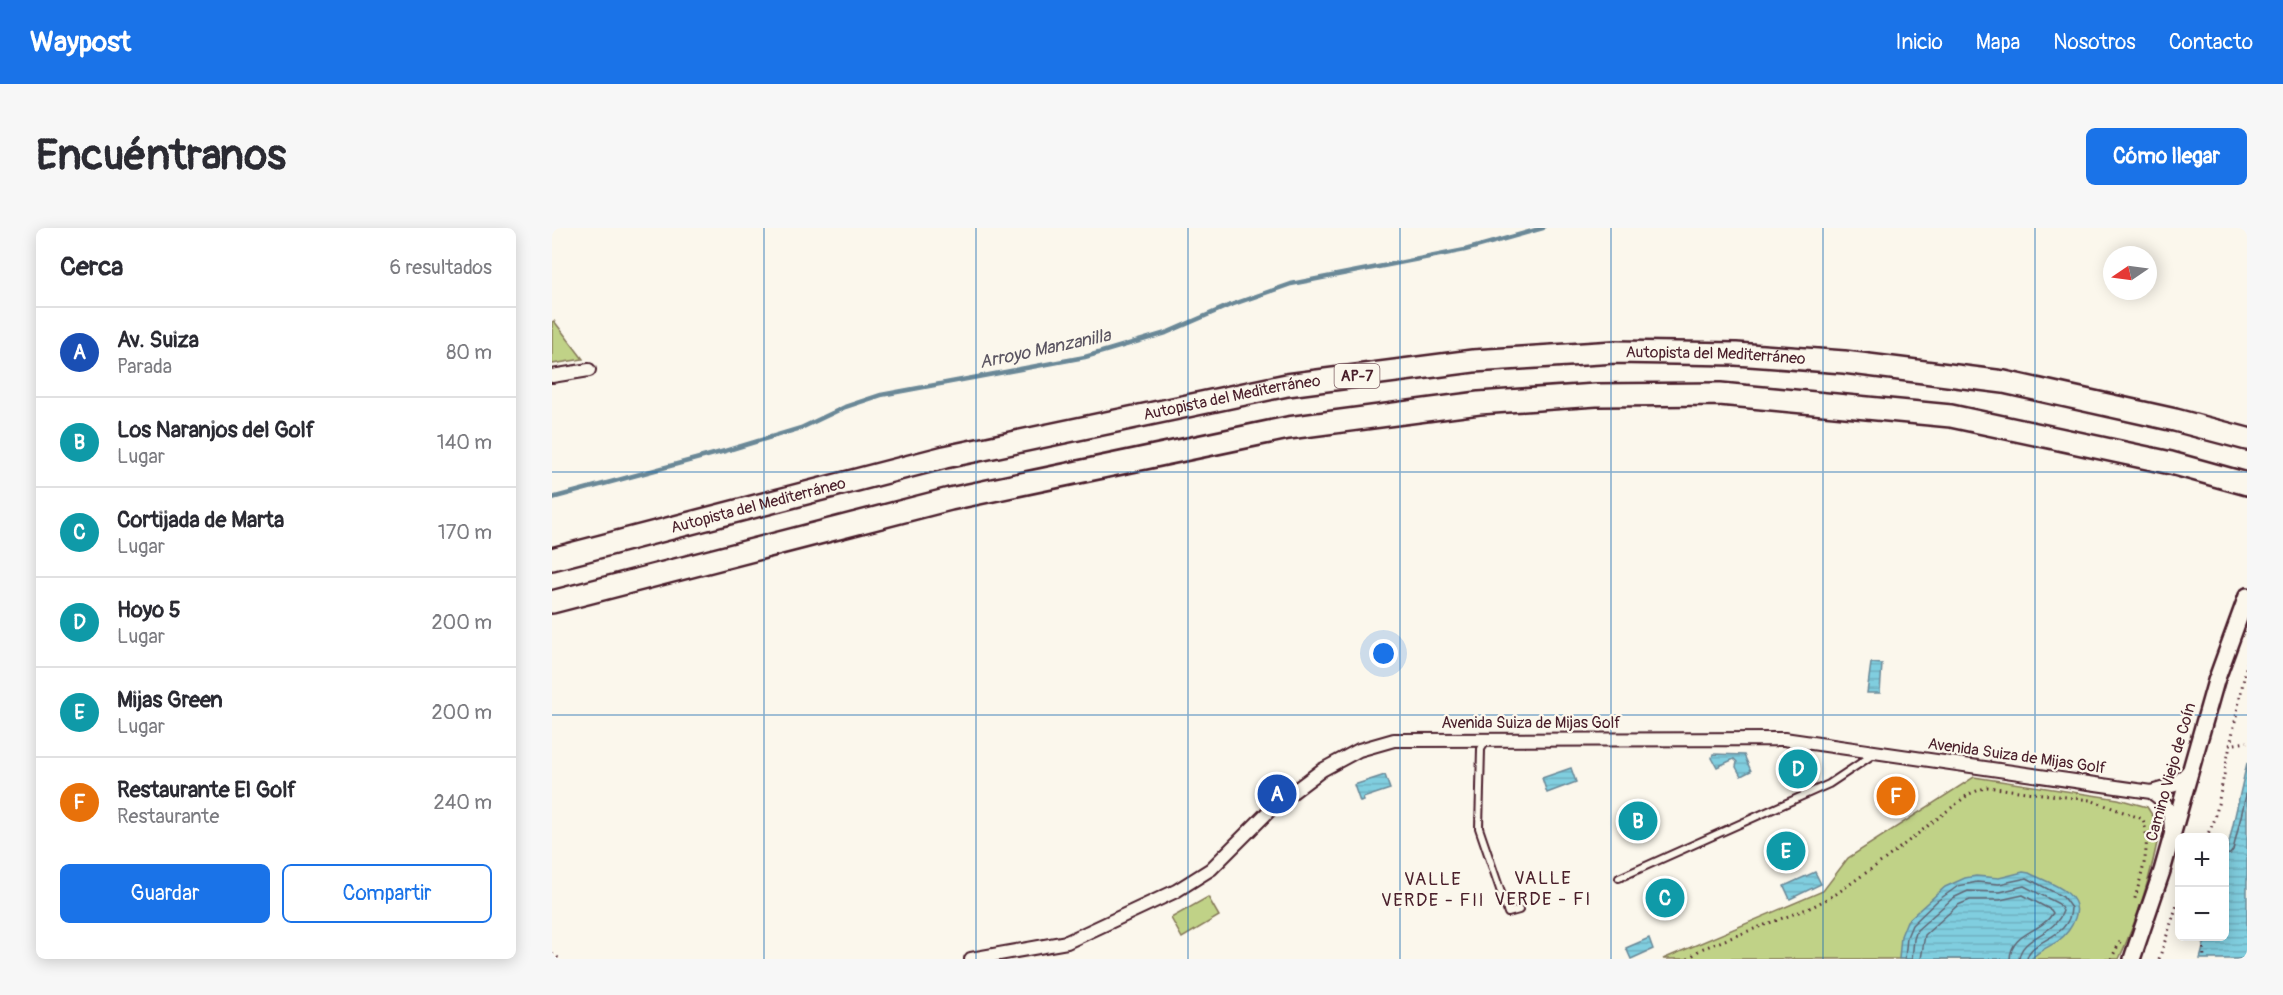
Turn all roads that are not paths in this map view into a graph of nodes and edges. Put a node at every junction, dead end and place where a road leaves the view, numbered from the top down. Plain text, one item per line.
1 (589, 370) dead end
2 (552, 376) edge
3 (2247, 439) edge
4 (2247, 484) edge
5 (552, 558) edge
6 (2247, 596) edge
7 (552, 602) edge
8 (1487, 740) junction
9 (1877, 752) junction
10 (2192, 767) junction
11 (2151, 792) junction
12 (2171, 840) junction
13 (1619, 878) dead end
14 (1519, 910) dead end
15 (971, 959) edge
16 (2132, 959) edge

1 - 2 street
3 - 5 highway, Autopista del Mediterráneo / AP-7
4 - 7 highway
6 - 10 street, Camino Viejo de Coín
8 - 9 street, Avenida Suiza de Mijas Golf
8 - 14 lane
8 - 15 street, Avenida Suiza de Mijas Golf
9 - 11 street, Avenida Suiza de Mijas Golf
9 - 13 lane
10 - 11 street, Avenida Suiza de Mijas Golf
10 - 12 street, Camino Viejo de Coín
11 - 12 street
12 - 16 street, Camino Viejo de Coín

